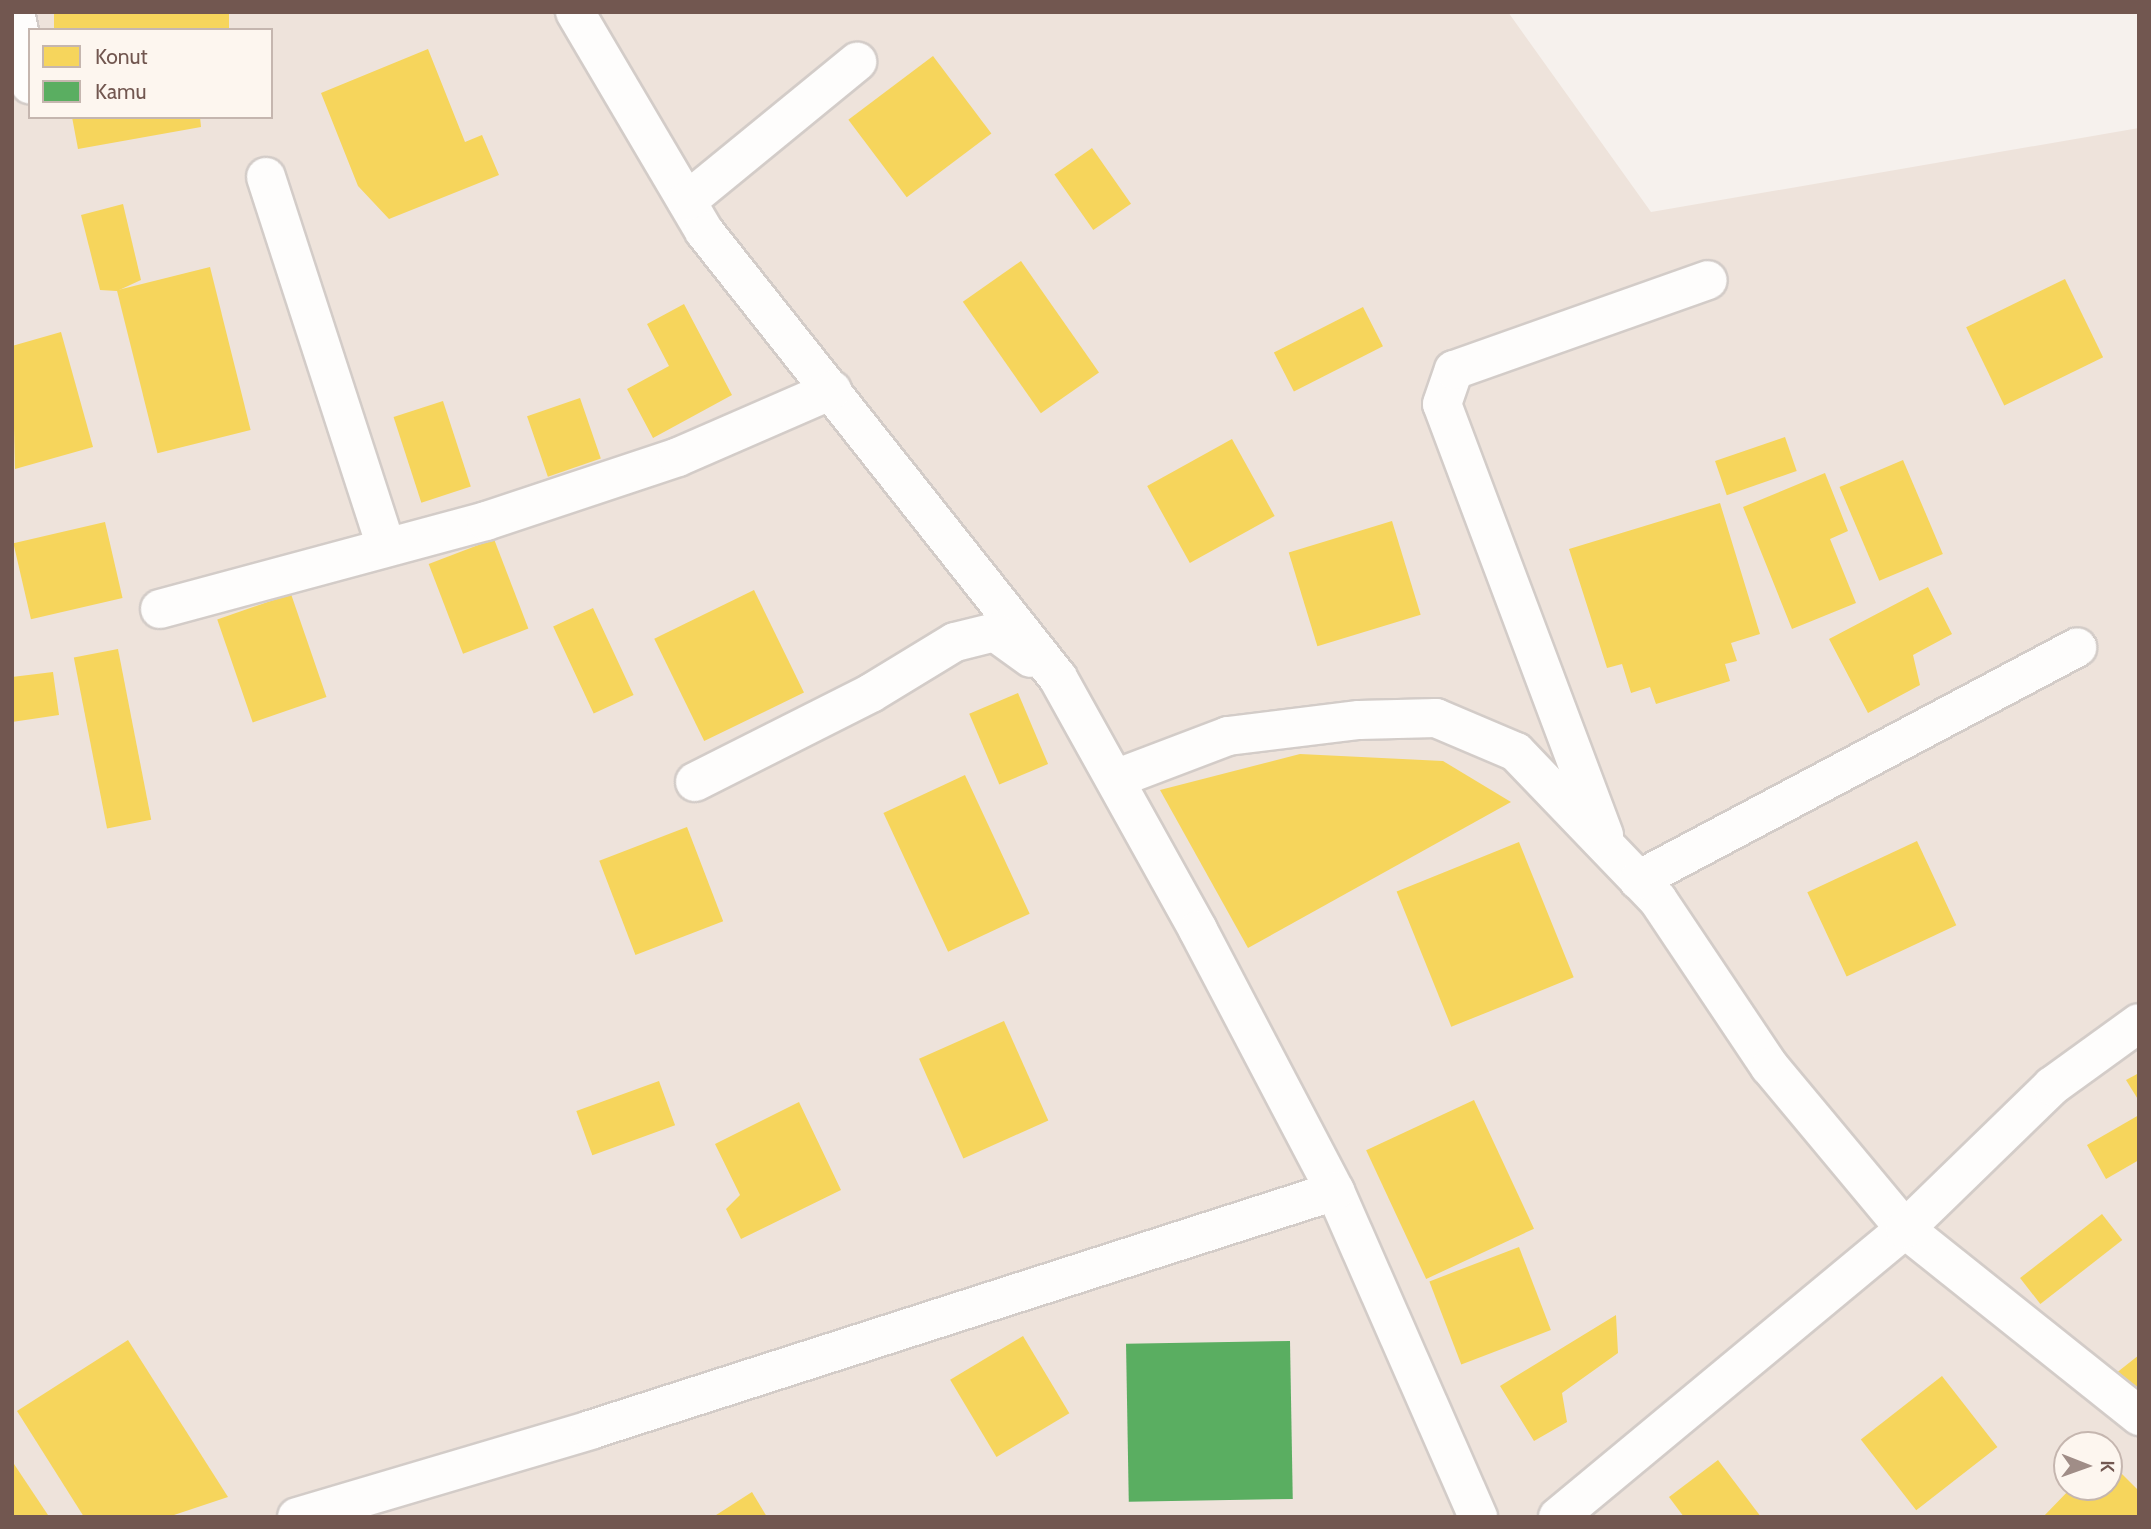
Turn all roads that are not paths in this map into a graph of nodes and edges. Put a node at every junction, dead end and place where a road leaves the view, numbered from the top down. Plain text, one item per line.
1 (15, 12) edge
2 (575, 12) edge
3 (857, 62) dead end
4 (28, 74) edge
5 (266, 177) dead end
6 (687, 201) junction
7 (1708, 279) dead end
8 (832, 390) junction
9 (386, 547) junction
10 (160, 609) dead end
11 (2077, 648) dead end
12 (1058, 678) junction
13 (1115, 779) junction
14 (695, 782) dead end
15 (1610, 850) junction
16 (1638, 880) junction
17 (2139, 1023) edge
18 (1335, 1191) junction
19 (1905, 1229) junction
20 (2139, 1416) edge
21 (298, 1517) edge
22 (1478, 1517) edge
23 (1558, 1517) edge

1 - 4 street
2 - 6 street
3 - 6 street
5 - 9 street
6 - 8 street
7 - 15 street
8 - 9 street
8 - 12 street
9 - 10 street
11 - 16 street
12 - 13 street
12 - 14 street
13 - 15 street
13 - 18 street
15 - 16 street
16 - 19 street
17 - 19 street
18 - 21 street
18 - 22 street
19 - 20 street
19 - 23 street

